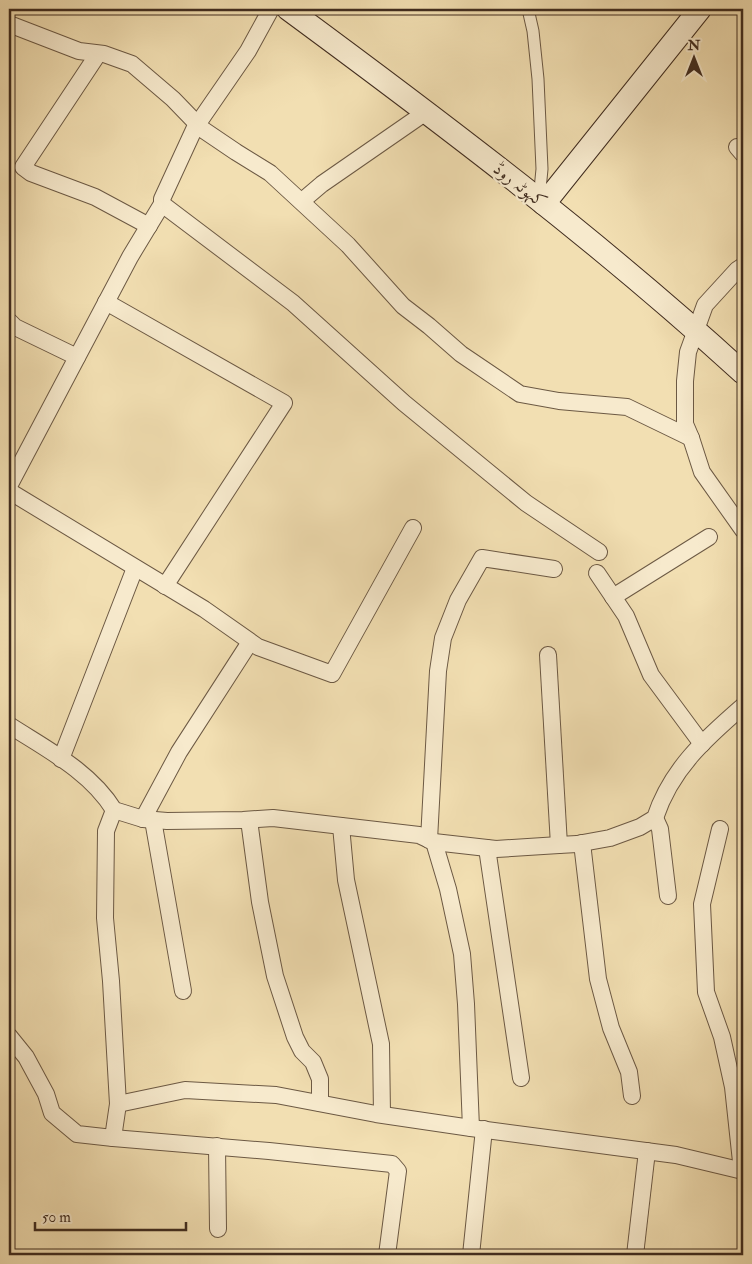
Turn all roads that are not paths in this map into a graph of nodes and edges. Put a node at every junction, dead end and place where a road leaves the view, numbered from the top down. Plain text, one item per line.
1 (271, 9) edge
2 (288, 9) edge
3 (528, 9) edge
4 (700, 9) edge
5 (9, 24) edge
6 (98, 54) junction
7 (426, 112) junction
8 (196, 123) junction
9 (302, 201) junction
10 (542, 202) junction
11 (162, 204) junction
12 (149, 226) junction
13 (743, 266) edge
14 (106, 302) junction
15 (9, 321) edge
16 (696, 329) junction
17 (77, 358) junction
18 (743, 373) edge
19 (691, 438) junction
20 (9, 486) edge
21 (9, 491) edge
22 (413, 528) dead end
23 (743, 530) edge
24 (709, 537) dead end
25 (599, 552) dead end
26 (136, 568) junction
27 (554, 569) dead end
28 (597, 573) dead end
29 (165, 586) junction
30 (613, 596) junction
31 (250, 642) junction
32 (548, 656) dead end
33 (743, 706) edge
34 (9, 725) edge
35 (702, 744) junction
36 (61, 759) junction
37 (114, 810) junction
38 (655, 818) junction
39 (148, 820) junction
40 (249, 820) junction
41 (341, 826) junction
42 (720, 829) dead end
43 (431, 841) junction
44 (582, 843) junction
45 (559, 845) junction
46 (487, 848) junction
47 (668, 896) dead end
48 (183, 991) dead end
49 (9, 1036) edge
50 (521, 1078) dead end
51 (632, 1096) dead end
52 (320, 1103) junction
53 (118, 1104) junction
54 (382, 1114) junction
55 (477, 1128) junction
56 (113, 1138) junction
57 (217, 1146) junction
58 (648, 1151) junction
59 (743, 1171) edge
60 (218, 1229) dead end
61 (387, 1255) edge
62 (471, 1255) edge
63 (635, 1255) edge

1 - 8 street
2 - 7 main road, کہوٹہ روڈ
3 - 10 street
4 - 10 main road
5 - 6 street
6 - 8 street
6 - 12 street
7 - 9 street
7 - 10 main road, کہوٹہ روڈ
8 - 9 street
8 - 11 street
9 - 19 street
10 - 16 main road, کہوٹہ روڈ
11 - 12 street
11 - 25 street
12 - 14 street
13 - 16 street
14 - 17 street
14 - 29 street
15 - 17 street
16 - 18 main road, کہوٹہ روڈ
16 - 19 street
17 - 20 street
19 - 23 street
21 - 26 street
22 - 31 street
24 - 30 street
26 - 29 street
26 - 36 street
27 - 43 street
28 - 30 street
29 - 31 street
30 - 35 street
31 - 39 street
32 - 45 street
33 - 35 street
34 - 36 street
35 - 38 street
36 - 37 street
37 - 39 street
37 - 53 street
38 - 44 street
38 - 47 street
39 - 40 street
39 - 48 street
40 - 41 street
40 - 52 street
41 - 43 street
41 - 54 street
42 - 59 street
43 - 46 street
43 - 55 street
44 - 45 street
44 - 51 street
45 - 46 street
46 - 50 street
49 - 56 street
52 - 53 street
52 - 54 street
53 - 56 street
54 - 55 street
55 - 58 street
55 - 62 street
56 - 57 street
57 - 60 street
57 - 61 street
58 - 59 street
58 - 63 street

